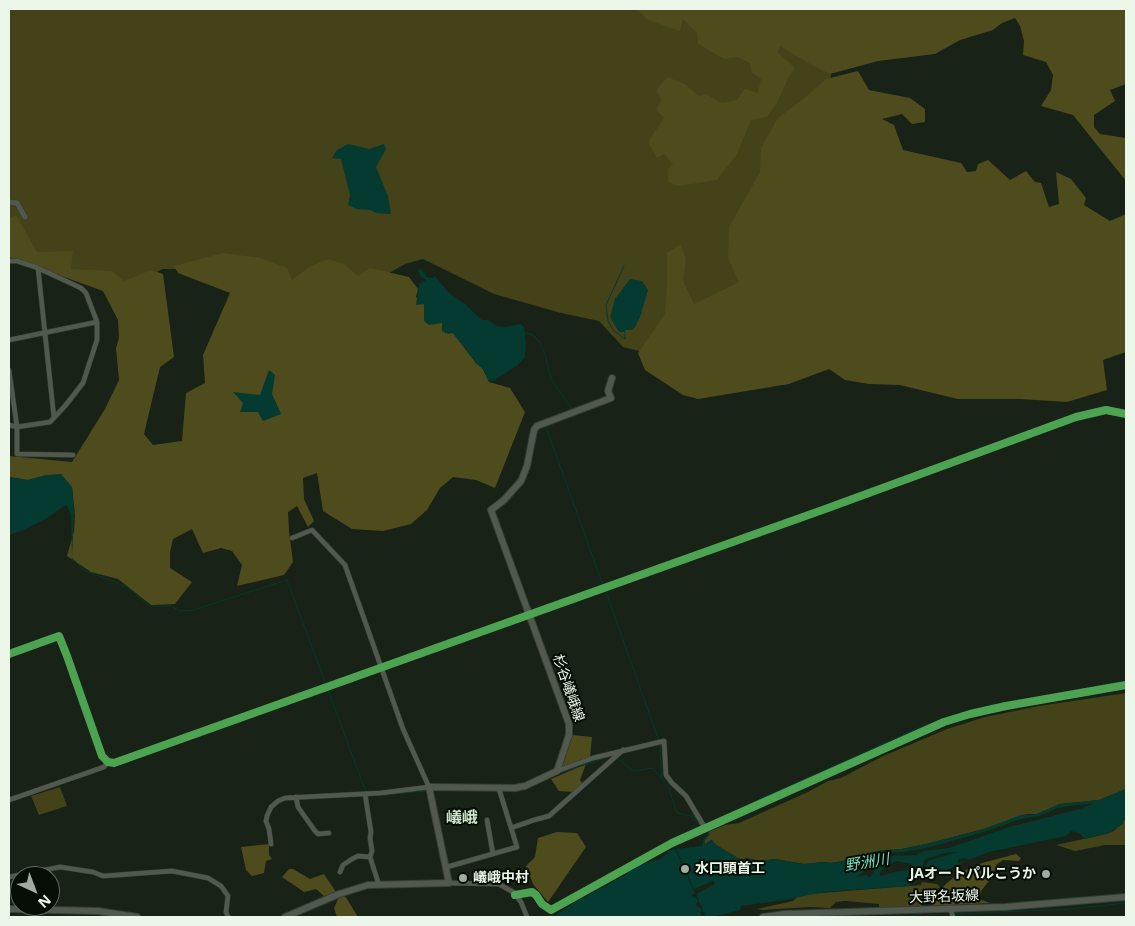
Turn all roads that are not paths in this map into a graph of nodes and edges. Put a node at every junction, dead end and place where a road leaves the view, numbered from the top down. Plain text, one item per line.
1 (9, 202) edge
2 (25, 217) dead end
3 (9, 261) edge
4 (38, 268) junction
5 (97, 322) junction
6 (44, 332) junction
7 (9, 340) edge
8 (9, 370) edge
9 (612, 378) dead end
10 (1126, 414) edge
11 (54, 418) junction
12 (9, 425) edge
13 (17, 427) junction
14 (73, 454) dead end
15 (292, 538) dead end
16 (529, 614) junction
17 (9, 654) edge
18 (381, 666) junction
19 (1126, 685) edge
20 (624, 750) junction
21 (108, 762) junction
22 (557, 771) junction
23 (429, 788) junction
24 (499, 789) junction
25 (365, 794) junction
26 (296, 797) junction
27 (9, 800) edge
28 (487, 820) dead end
29 (512, 828) junction
30 (705, 828) junction
31 (329, 833) dead end
32 (271, 844) dead end
33 (493, 854) junction
34 (370, 857) junction
35 (447, 867) junction
36 (340, 872) dead end
37 (9, 877) edge
38 (449, 883) junction
39 (379, 885) junction
40 (516, 895) junction
41 (1126, 897) edge
42 (950, 908) junction
43 (9, 909) edge
44 (137, 917) edge
45 (228, 917) edge
46 (286, 917) edge
47 (527, 917) edge
48 (763, 917) edge
49 (953, 917) edge

1 - 2 street
3 - 4 street
4 - 5 street
4 - 6 street
5 - 6 street
5 - 11 street
6 - 7 street
6 - 11 street
8 - 13 street
9 - 16 main road, 杉谷嶬峨線
10 - 16 street
11 - 13 street
12 - 13 street
13 - 14 street
15 - 18 street
16 - 18 street
16 - 22 main road, 杉谷嶬峨線
17 - 21 street
18 - 21 street
18 - 23 street
19 - 30 street
20 - 22 street
20 - 29 street
20 - 30 street
21 - 27 street
22 - 24 main road
23 - 24 main road
23 - 25 street
23 - 35 main road
24 - 29 street
25 - 26 street
25 - 34 street
26 - 31 street
26 - 32 street
28 - 33 street
29 - 33 street
30 - 40 street
33 - 35 street
34 - 36 street
34 - 39 street
35 - 38 main road
37 - 45 street
38 - 39 main road
38 - 40 street
39 - 46 main road
40 - 47 street
41 - 42 main road, 大野名坂線
42 - 48 main road, 大野名坂線
42 - 49 street
43 - 44 main road

